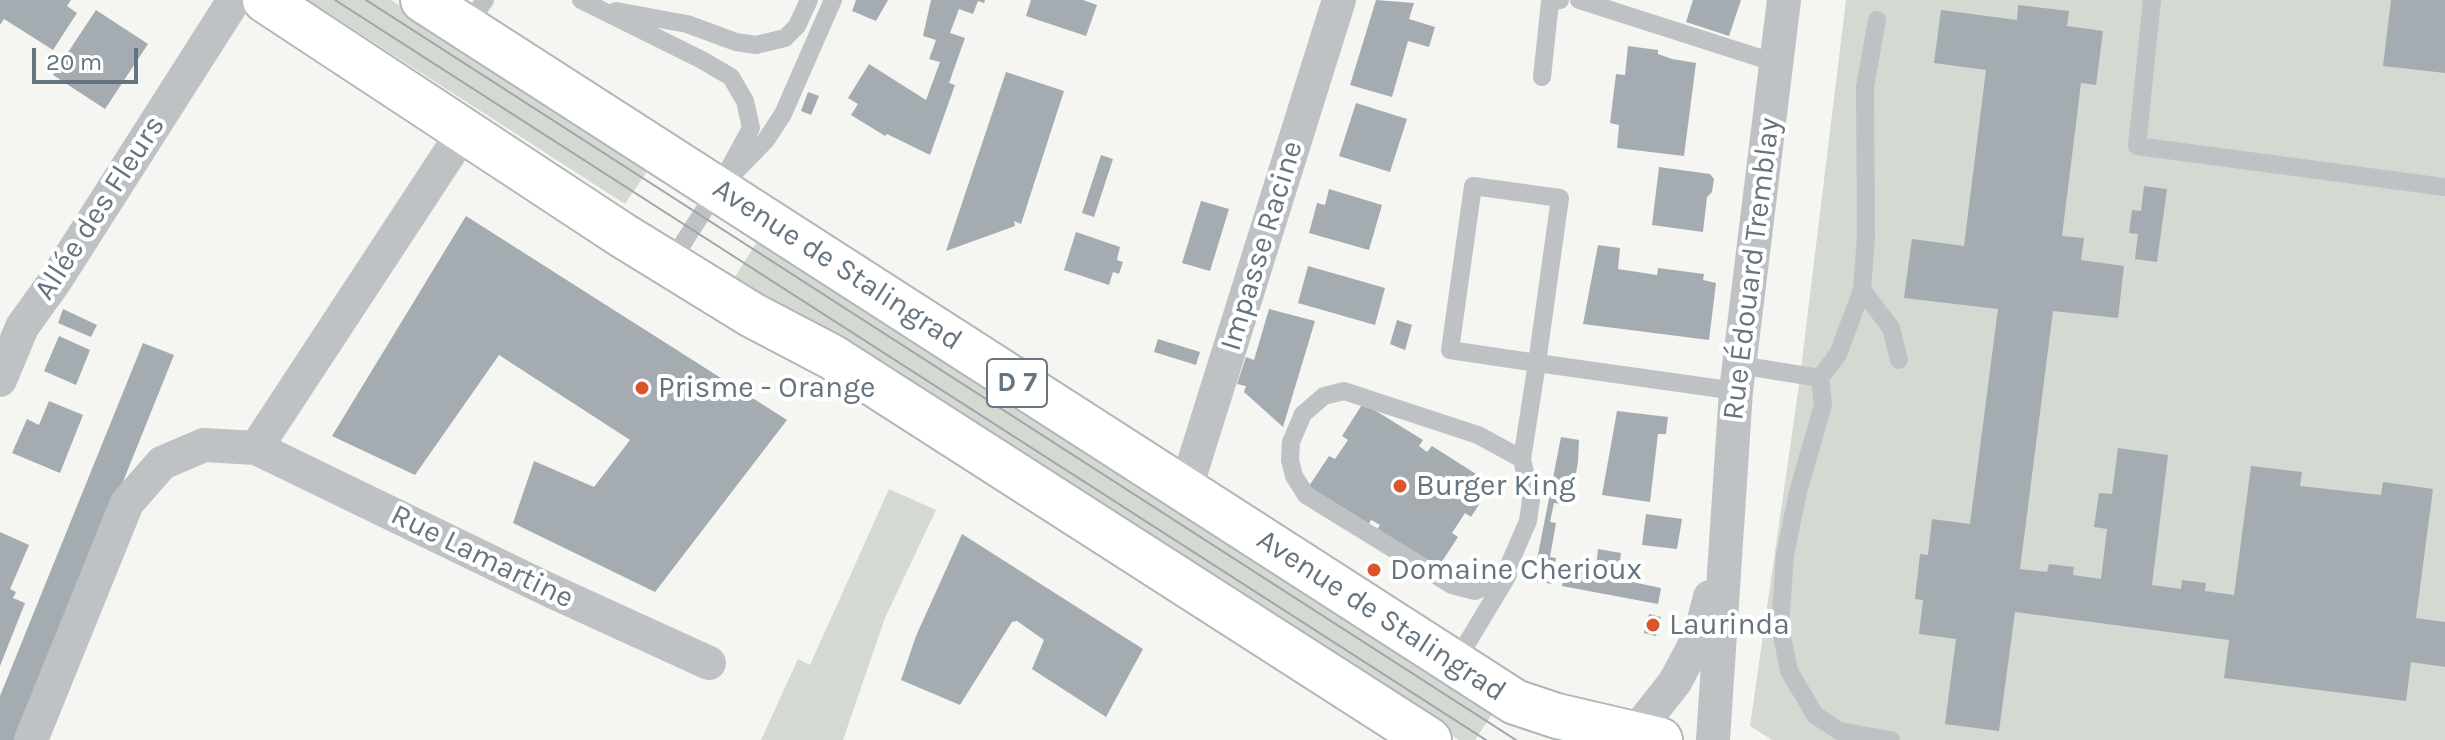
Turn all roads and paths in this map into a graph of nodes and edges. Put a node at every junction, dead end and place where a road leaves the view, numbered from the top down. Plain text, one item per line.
1 (234, 0) edge
2 (265, 0) edge
3 (423, 0) edge
4 (809, 0) edge
5 (833, 0) edge
6 (1339, 0) edge
7 (1560, 0) edge
8 (1579, 0) edge
9 (1784, 0) edge
10 (2152, 0) edge
11 (590, 4) edge
12 (476, 14) edge
13 (1877, 20) dead end
14 (1776, 63) junction
15 (1542, 77) dead end
16 (464, 131) junction
17 (719, 187) junction
18 (2445, 187) edge
19 (669, 265) junction
20 (1862, 290) junction
21 (1899, 360) dead end
22 (1537, 363) junction
23 (1738, 378) junction
24 (1820, 378) junction
25 (0, 380) edge
26 (256, 448) junction
27 (1522, 459) junction
28 (1185, 491) junction
29 (1726, 539) junction
30 (1509, 565) junction
31 (709, 663) dead end
32 (1455, 663) junction
33 (1632, 737) edge
34 (31, 740) edge
35 (1429, 740) edge
36 (1713, 740) edge
37 (1891, 740) edge

1 - 25 street, Allée des Fleurs
2 - 16 main road, D 7
3 - 12 main road, Avenue de Stalingrad / D 7
4 - 11 lane
5 - 17 lane
6 - 28 street, Impasse Racine
7 - 15 lane
8 - 14 lane
9 - 14 street, Rue Édouard Tremblay
10 - 18 lane
11 - 17 lane
12 - 17 main road, Avenue de Stalingrad / D 7
13 - 20 lane
14 - 23 street, Rue Édouard Tremblay
16 - 19 main road, D 7
16 - 26 street
17 - 19 lane
17 - 28 main road, Avenue de Stalingrad / D 7
19 - 35 main road, D 7
20 - 21 lane
20 - 24 lane
22 - 22 lane
22 - 23 lane
22 - 27 lane
23 - 24 lane
23 - 29 street, Rue Édouard Tremblay
24 - 37 lane
26 - 31 street, Rue Lamartine
26 - 34 street, Rue Lamartine
27 - 30 lane
27 - 30 lane
28 - 32 main road, Avenue de Stalingrad / D 7
29 - 33 street, Rue Édouard Tremblay
29 - 36 street, Rue Édouard Tremblay
30 - 32 lane
32 - 33 main road, Avenue de Stalingrad / D 7

